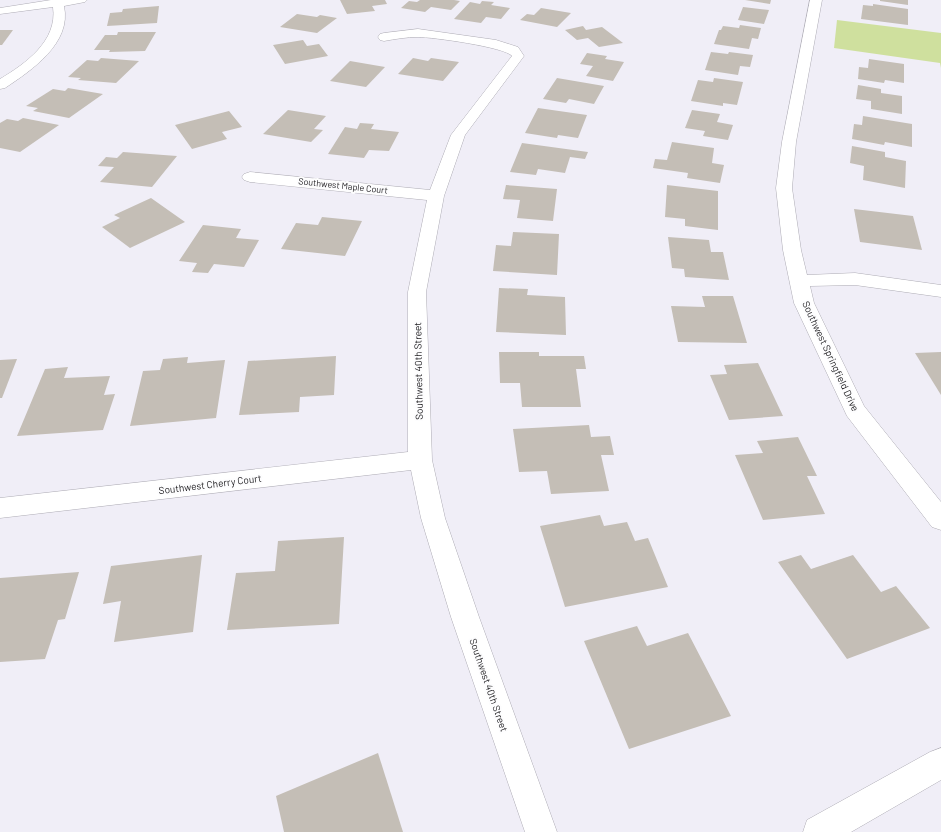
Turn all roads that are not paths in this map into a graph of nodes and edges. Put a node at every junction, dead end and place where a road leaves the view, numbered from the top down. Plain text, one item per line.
1 (81, 0) edge
2 (816, 0) edge
3 (58, 2) edge
4 (0, 10) edge
5 (384, 36) dead end
6 (0, 85) edge
7 (250, 177) dead end
8 (436, 196) junction
9 (799, 281) junction
10 (941, 291) edge
11 (420, 460) junction
12 (0, 508) edge
13 (941, 520) edge
14 (941, 763) edge
15 (541, 832) edge
16 (819, 832) edge

1 - 3 street
2 - 9 street, Southwest Springfield Drive
3 - 4 street
3 - 6 street
5 - 8 street, Southwest 40th Street
7 - 8 street, Southwest Maple Court
8 - 11 street, Southwest 40th Street
9 - 10 street
9 - 13 street, Southwest Springfield Drive
11 - 12 street, Southwest Cherry Court
11 - 15 street, Southwest 40th Street
14 - 16 street

